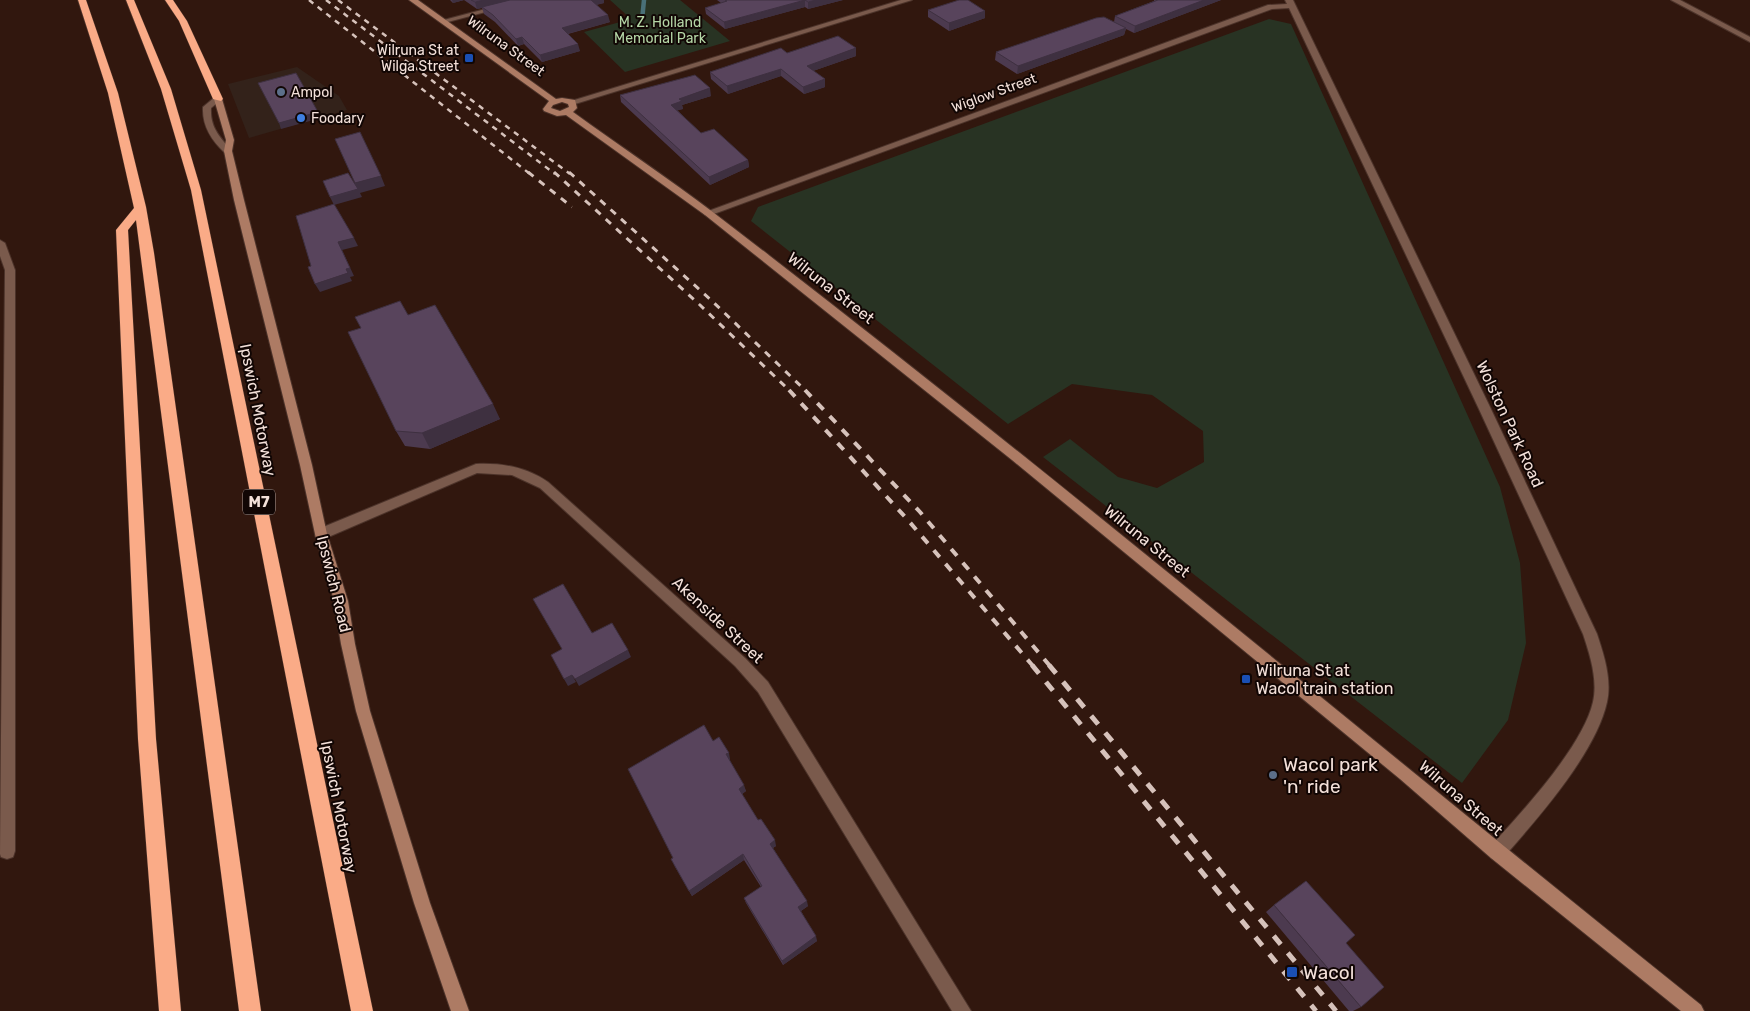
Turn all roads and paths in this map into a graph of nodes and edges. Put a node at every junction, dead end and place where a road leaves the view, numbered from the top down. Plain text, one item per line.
1 (82, 0) edge
2 (130, 0) edge
3 (169, 0) edge
4 (413, 0) edge
5 (526, 0) edge
6 (908, 0) edge
7 (1675, 0) edge
8 (1290, 3) edge
9 (444, 21) junction
10 (1750, 40) edge
11 (218, 99) junction
12 (554, 101) junction
13 (572, 102) junction
14 (567, 112) junction
15 (228, 152) junction
16 (140, 207) junction
17 (708, 213) junction
18 (0, 242) edge
19 (321, 534) junction
20 (7, 851) dead end
21 (1497, 852) junction
22 (170, 1011) edge
23 (250, 1011) edge
24 (362, 1011) edge
25 (460, 1011) edge
26 (962, 1011) edge
27 (1695, 1011) edge

1 - 16 highway
2 - 24 highway, Ipswich Motorway / M7
3 - 11 highway
4 - 9 main road, Wilruna Street
5 - 9 street
6 - 13 street
7 - 10 street
8 - 17 street, Wiglow Street
8 - 21 street, Wolston Park Road
9 - 12 main road, Wilruna Street
11 - 15 main road, Ipswich Road
11 - 15 street, Ipswich Road
12 - 13 main road
12 - 14 main road, Wilruna Street
13 - 14 main road
14 - 17 main road, Wilruna Street
15 - 19 main road, Ipswich Road
16 - 22 highway
16 - 23 highway
17 - 21 main road, Wilruna Street
18 - 20 street
19 - 25 main road, Ipswich Road
19 - 26 street, Akenside Street
21 - 27 main road, Wilruna Street

